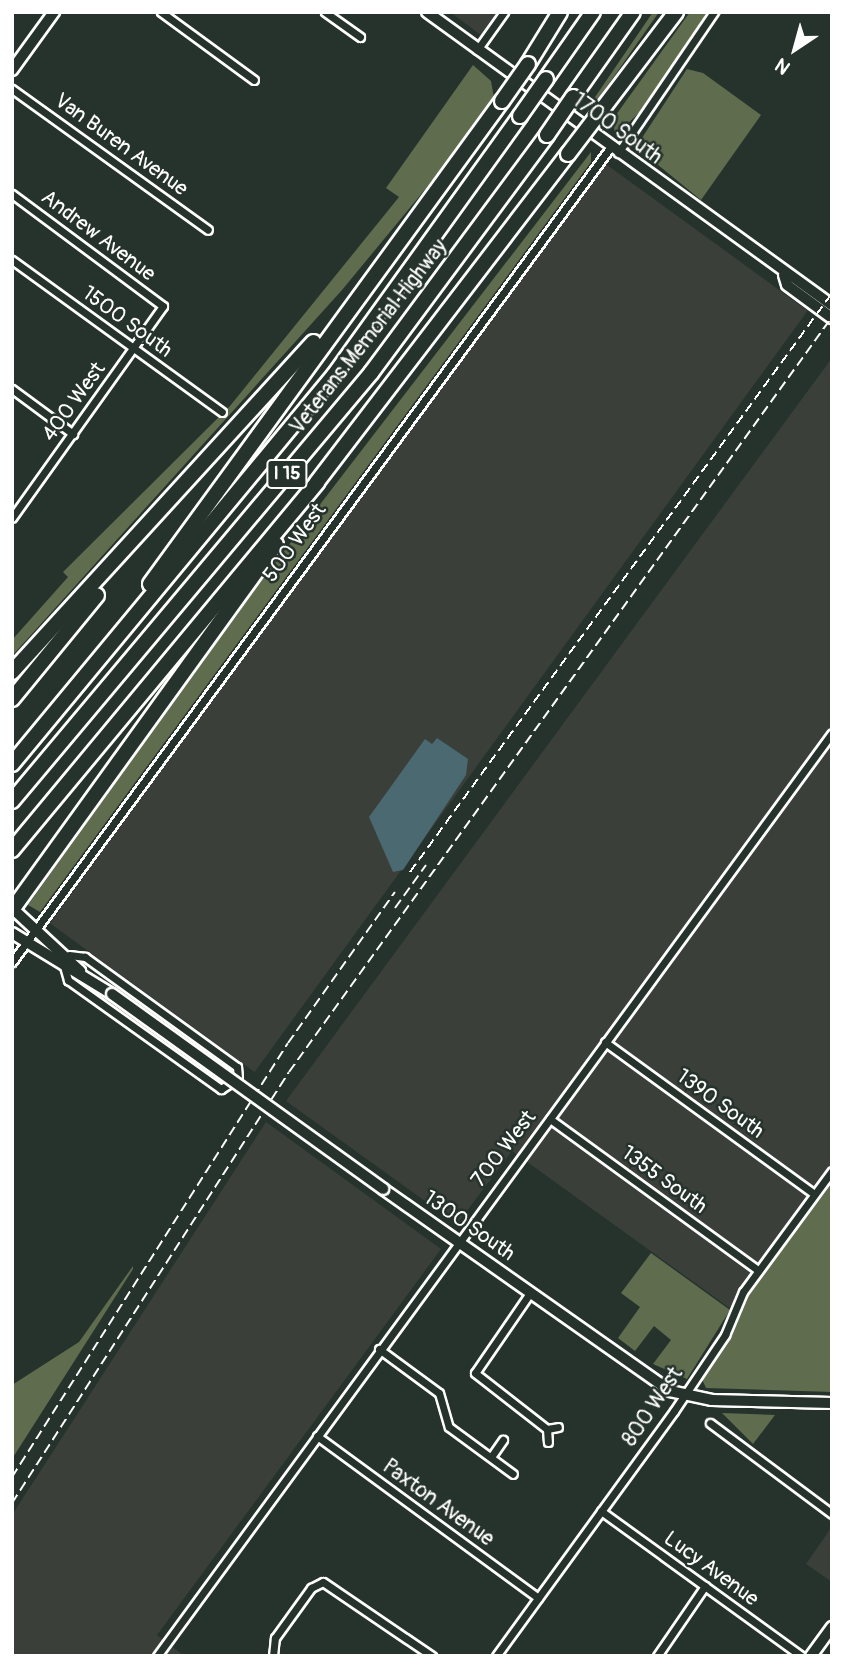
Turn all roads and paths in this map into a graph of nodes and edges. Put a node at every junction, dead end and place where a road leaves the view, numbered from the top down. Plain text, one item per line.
1 (54, 12) edge
2 (161, 12) edge
3 (325, 12) edge
4 (427, 12) edge
5 (504, 12) edge
6 (560, 12) edge
7 (593, 12) edge
8 (633, 12) edge
9 (666, 12) edge
10 (676, 12) edge
11 (714, 12) edge
12 (360, 37) dead end
13 (477, 50) junction
14 (12, 70) edge
15 (254, 80) dead end
16 (12, 89) edge
17 (597, 116) junction
18 (614, 150) junction
19 (12, 194) edge
20 (208, 230) dead end
21 (12, 260) edge
22 (784, 275) junction
23 (363, 285) junction
24 (832, 305) edge
25 (163, 306) joint
26 (832, 318) edge
27 (135, 349) junction
28 (12, 389) edge
29 (222, 412) dead end
30 (73, 434) junction
31 (317, 482) junction
32 (12, 518) edge
33 (132, 545) junction
34 (12, 673) edge
35 (70, 696) junction
36 (12, 699) edge
37 (832, 733) edge
38 (12, 764) edge
39 (12, 802) edge
40 (12, 850) edge
41 (13, 909) edge
42 (37, 928) junction
43 (12, 933) edge
44 (27, 942) junction
45 (69, 954) junction
46 (12, 962) edge
47 (64, 965) junction
48 (80, 971) junction
49 (605, 1042) junction
50 (550, 1119) junction
51 (831, 1173) edge
52 (814, 1194) junction
53 (457, 1241) junction
54 (758, 1270) junction
55 (530, 1293) junction
56 (379, 1349) junction
57 (684, 1395) junction
58 (832, 1403) edge
59 (710, 1423) dead end
60 (558, 1427) dead end
61 (547, 1429) junction
62 (317, 1436) junction
63 (503, 1440) dead end
64 (548, 1443) dead end
65 (491, 1457) junction
66 (513, 1474) dead end
67 (601, 1511) junction
68 (832, 1514) edge
69 (705, 1586) junction
70 (538, 1598) junction
71 (832, 1627) edge
72 (273, 1655) edge
73 (157, 1656) edge
74 (432, 1656) edge
75 (496, 1656) edge
76 (657, 1656) edge
77 (801, 1656) edge
78 (811, 1656) edge

1 - 14 main road
2 - 15 street
3 - 12 street
4 - 13 main road, 1700 South
5 - 13 street
6 - 23 highway, bridge
7 - 35 highway, Veterans Memorial Highway / I 15, bridge
8 - 39 highway, Veterans Memorial Highway / I 15, bridge
9 - 17 highway
10 - 17 highway
11 - 18 street, 500 West
13 - 18 main road, 1700 South
16 - 20 street, Van Buren Avenue
17 - 31 highway, bridge
18 - 22 main road, 1700 South
18 - 42 street, 500 West
19 - 25 street, Andrew Avenue
21 - 27 street, 1500 South
22 - 24 main road, 1700 South
22 - 26 main road, 1700 South
23 - 33 highway
23 - 35 highway
25 - 27 street, 400 West
27 - 29 street, 1500 South
27 - 30 street, 400 West
28 - 30 street
30 - 32 street, 400 West
31 - 40 highway
31 - 41 highway
33 - 34 highway
33 - 36 highway
35 - 38 highway, Veterans Memorial Highway / I 15
37 - 49 street, 700 West
41 - 42 main road, 1300 South
42 - 44 street, 500 West
42 - 45 main road, 1300 South
43 - 44 main road, 1300 South
44 - 46 street, 500 West
44 - 47 main road, 1300 South
45 - 47 street, 1300 South
45 - 48 main road, 1300 South
47 - 48 main road, 1300 South
48 - 53 main road, 1300 South, bridge
49 - 50 street, 700 West
49 - 52 street, 1390 South
50 - 53 street, 700 West
50 - 54 street, 1355 South
51 - 52 street, 800 West
52 - 54 street, 800 West
53 - 55 main road, 1300 South
53 - 56 street, 700 West
54 - 57 street, 800 West
55 - 57 main road, 1300 South
55 - 61 street
56 - 62 street, 700 West
56 - 65 street
57 - 58 main road
57 - 67 street, 800 West
59 - 68 street
60 - 61 street
61 - 64 street
62 - 70 street, Paxton Avenue
62 - 73 street, 700 West
63 - 65 street
65 - 66 street
67 - 69 street, Lucy Avenue
67 - 70 street, 800 West
69 - 76 street
69 - 77 street, Lucy Avenue
70 - 75 street, 800 West
71 - 78 main road
72 - 74 street

